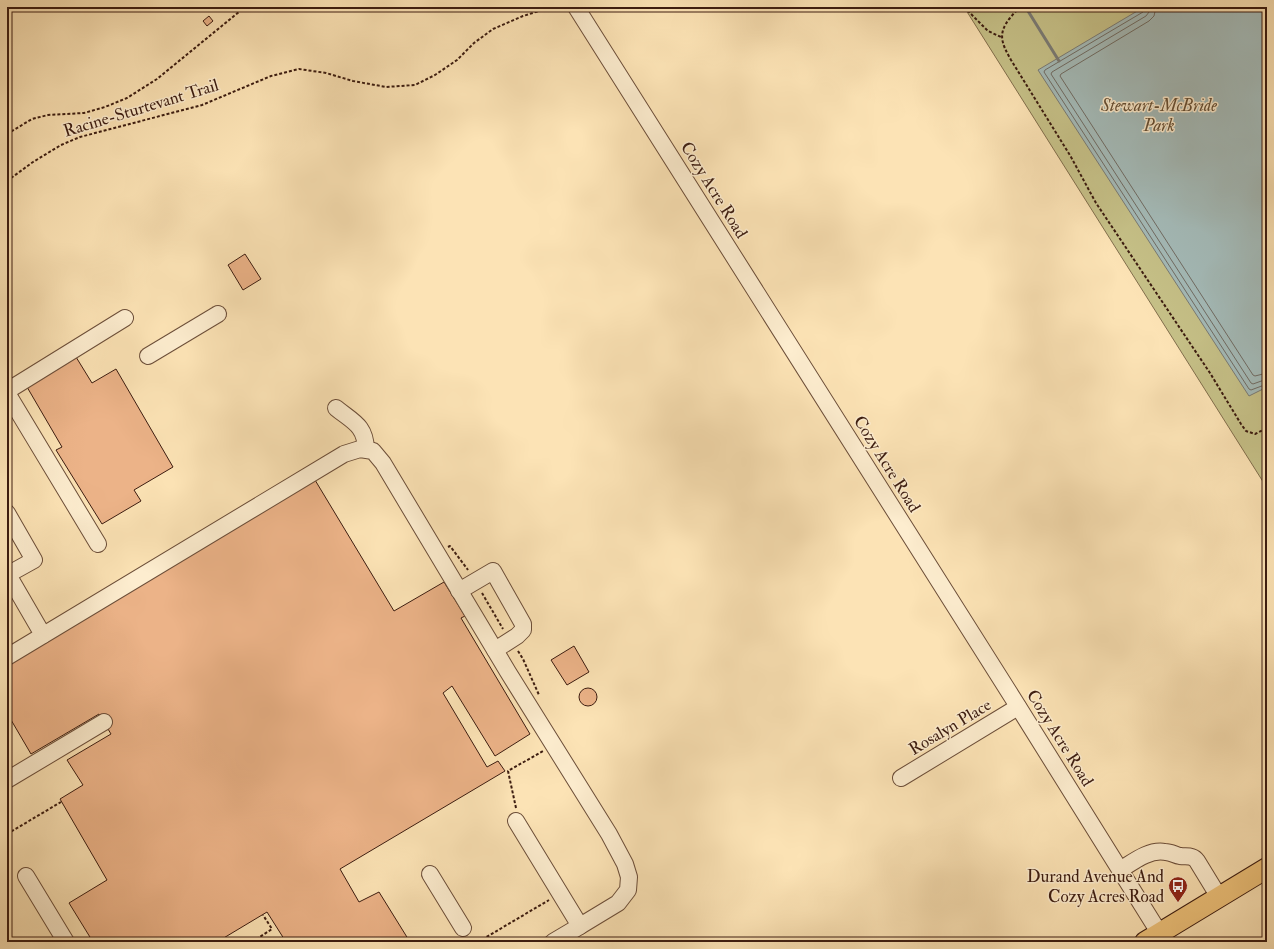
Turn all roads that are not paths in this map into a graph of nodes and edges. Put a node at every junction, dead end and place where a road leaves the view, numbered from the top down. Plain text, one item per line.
1 (576, 7) edge
2 (218, 314) dead end
3 (125, 318) dead end
4 (148, 356) dead end
5 (7, 392) edge
6 (336, 408) dead end
7 (366, 449) junction
8 (7, 513) edge
9 (98, 544) dead end
10 (7, 575) edge
11 (459, 591) junction
12 (43, 635) junction
13 (495, 650) junction
14 (7, 657) edge
15 (1018, 707) junction
16 (104, 722) dead end
17 (901, 778) dead end
18 (7, 780) edge
19 (516, 817) road end
20 (1267, 868) edge
21 (1120, 870) junction
22 (430, 874) dead end
23 (26, 876) dead end
24 (1219, 897) junction
25 (580, 926) junction
26 (464, 928) dead end
27 (1156, 939) edge
28 (66, 942) edge
29 (553, 942) edge

1 - 15 street, Cozy Acre Road
2 - 4 street
3 - 5 street
5 - 9 street
6 - 7 street
7 - 11 street
7 - 12 street
8 - 10 street
10 - 12 street
11 - 13 street
11 - 13 street
12 - 14 street
13 - 25 street
15 - 17 street, Rosalyn Place
15 - 21 street, Cozy Acre Road
16 - 18 street
19 - 25 street
20 - 24 main road
21 - 24 street
21 - 27 street, Cozy Acre Road
22 - 26 street
23 - 28 street
24 - 27 main road
25 - 29 street

